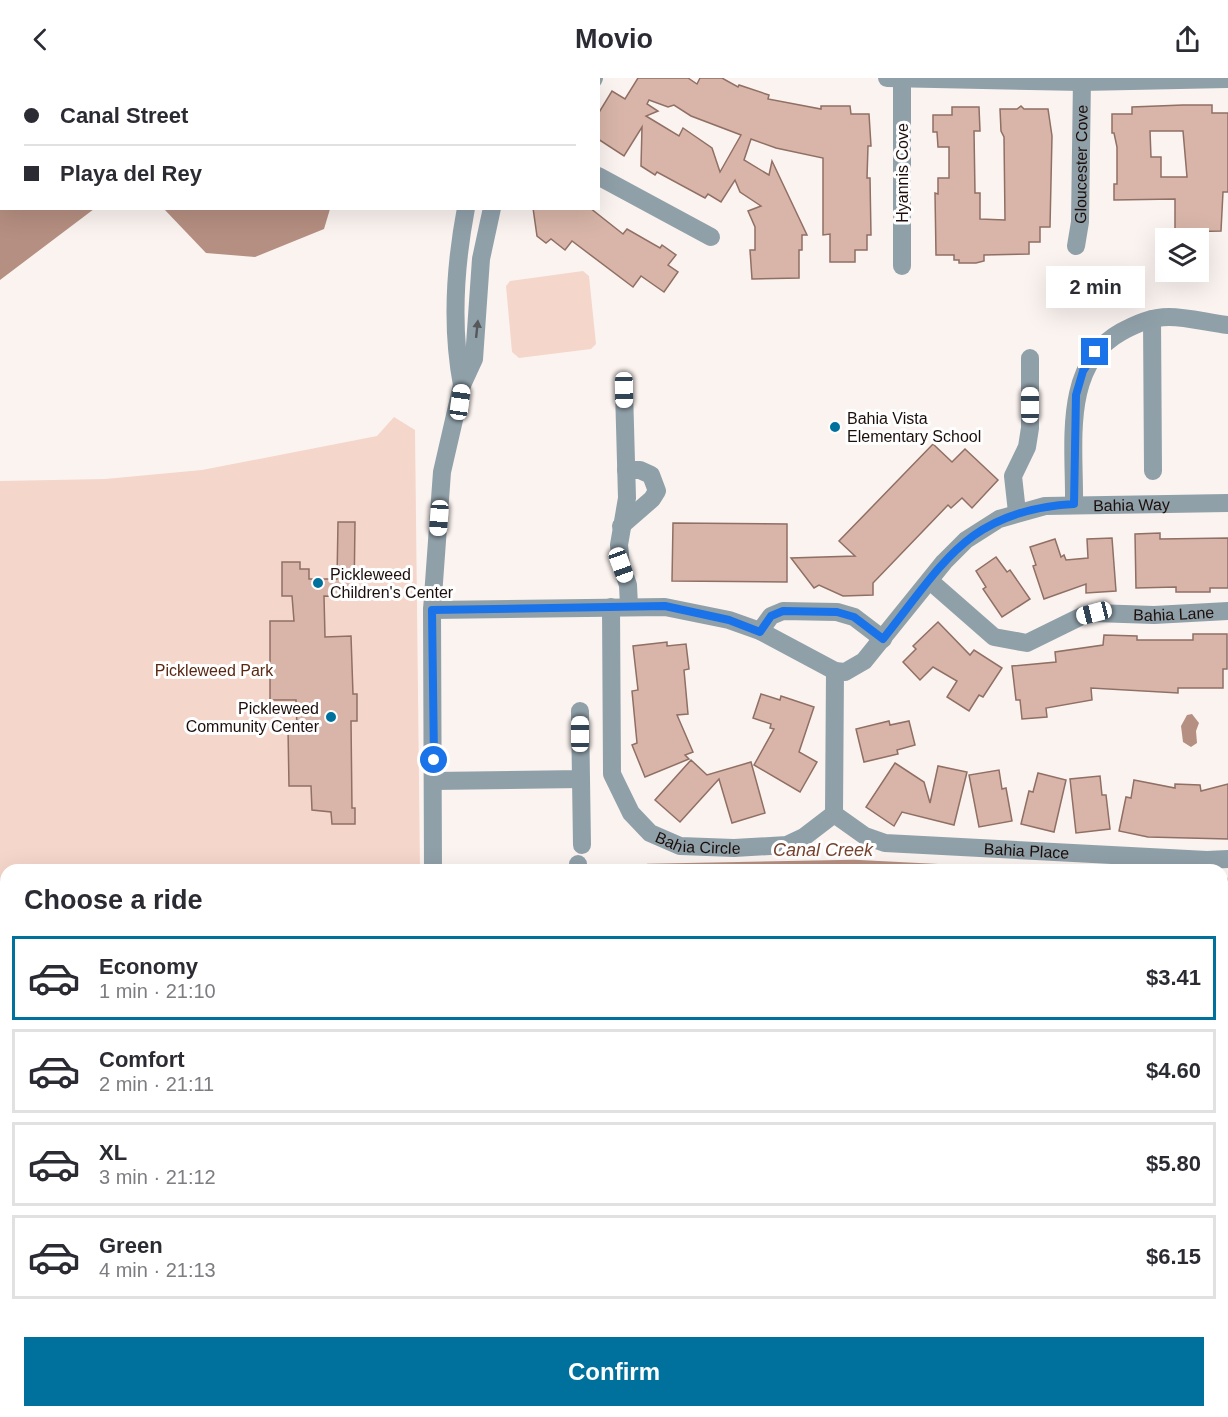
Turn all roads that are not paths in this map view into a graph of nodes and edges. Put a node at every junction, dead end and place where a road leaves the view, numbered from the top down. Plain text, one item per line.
1 (897, 79) edge
2 (1228, 79) edge
3 (1082, 80) edge
4 (600, 177) edge
5 (466, 210) edge
6 (492, 210) edge
7 (711, 237) dead end
8 (1076, 246) dead end
9 (902, 266) dead end
10 (1152, 319) junction
11 (1228, 325) edge
12 (1030, 358) dead end
13 (462, 385) junction
14 (624, 390) dead end
15 (626, 470) junction
16 (1153, 471) dead end
17 (1228, 503) edge
18 (1074, 504) junction
19 (1017, 512) junction
20 (621, 526) junction
21 (930, 581) junction
22 (620, 606) junction
23 (432, 610) junction
24 (1228, 611) edge
25 (760, 632) junction
26 (883, 639) junction
27 (836, 671) junction
28 (580, 711) dead end
29 (581, 778) junction
30 (433, 781) junction
31 (834, 814) junction
32 (582, 845) dead end
33 (1228, 859) edge
34 (433, 864) edge

1 - 3 street
1 - 9 street, Hyannis Cove
2 - 3 street
3 - 8 street, Gloucester Cove
4 - 7 street
5 - 13 street
13 -> 6 street
10 - 11 street
10 - 16 street
10 - 18 street
12 - 19 street
13 - 23 street
14 - 15 street, Bahia Circle
15 - 20 street, Bahia Circle
15 - 20 street
17 - 18 street, Bahia Way
18 - 19 street, Bahia Way
19 - 21 street, Bahia Way
20 - 22 street, Bahia Circle
21 - 24 street, Bahia Lane
21 - 26 street, Bahia Way
22 - 23 street
22 - 25 street
22 - 31 street, Bahia Circle
23 - 30 street
25 - 26 street
25 - 27 street
26 - 27 street, Bahia Way
27 - 31 street
28 - 29 street
29 - 30 street
29 - 32 street
30 - 34 street
31 - 33 street, Bahia Place

